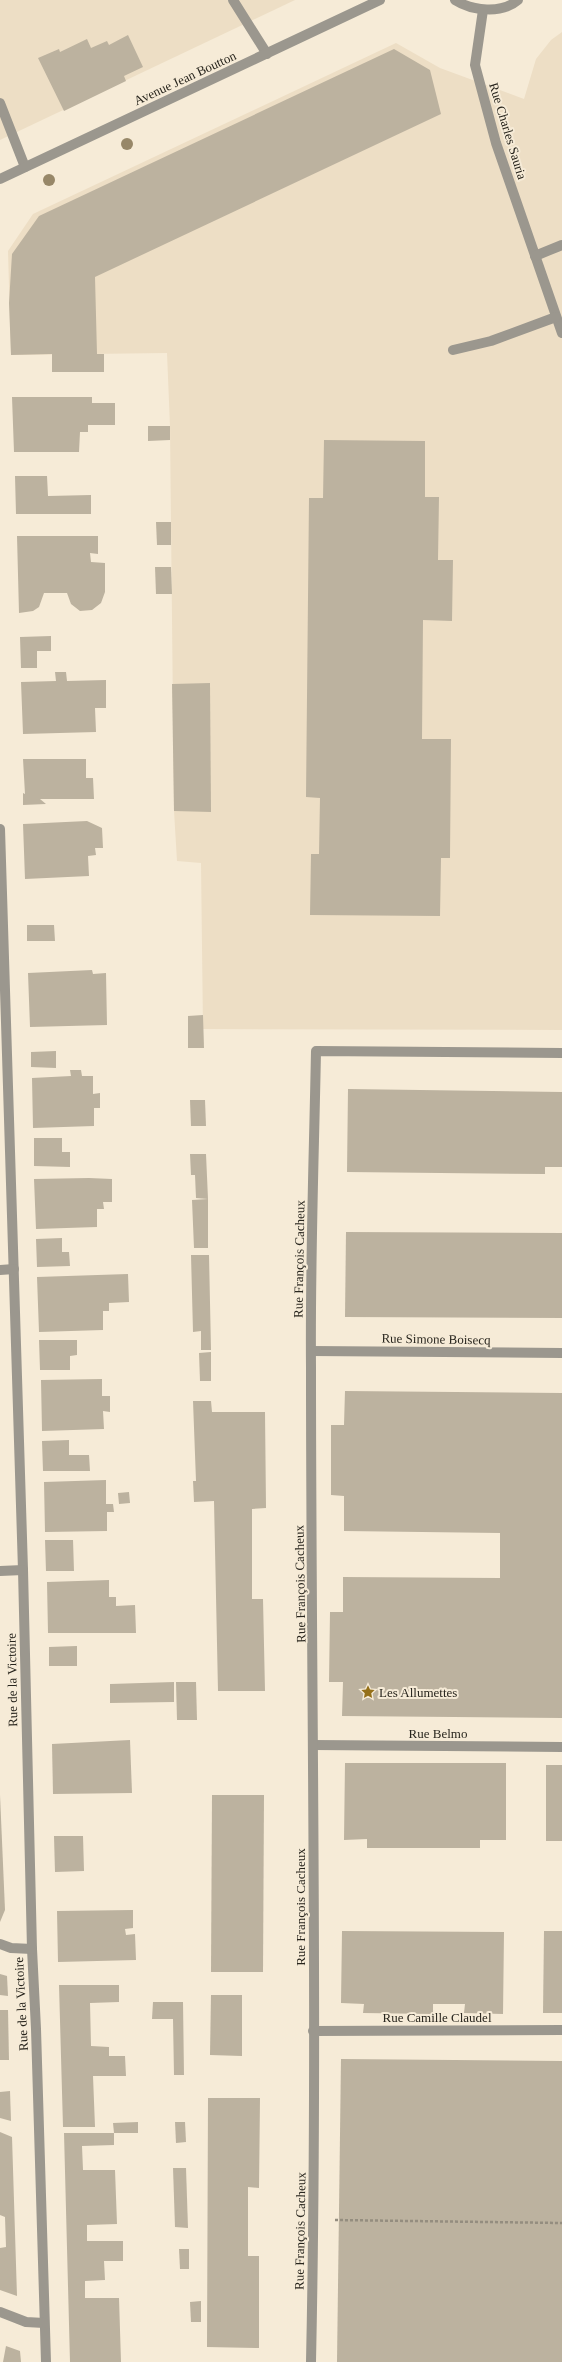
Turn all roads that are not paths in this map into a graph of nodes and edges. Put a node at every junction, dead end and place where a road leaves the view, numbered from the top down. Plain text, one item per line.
1 (233, 0) edge
2 (380, 0) edge
3 (455, 0) edge
4 (518, 0) edge
5 (483, 10) junction
6 (267, 54) junction
7 (0, 103) edge
8 (25, 167) junction
9 (0, 179) edge
10 (562, 244) edge
11 (535, 256) junction
12 (556, 317) junction
13 (562, 333) edge
14 (453, 350) dead end
15 (0, 829) edge
16 (2, 973) edge
17 (562, 1053) edge
18 (0, 1270) edge
19 (14, 1270) junction
20 (311, 1351) junction
21 (562, 1353) edge
22 (23, 1570) junction
23 (0, 1571) edge
24 (314, 1745) junction
25 (562, 1747) edge
26 (0, 1944) edge
27 (32, 1949) junction
28 (562, 2030) edge
29 (313, 2031) junction
30 (0, 2312) edge
31 (44, 2323) junction
32 (46, 2362) edge
33 (311, 2362) edge

1 - 6 street
2 - 6 street, Avenue Jean Boutton
3 - 5 street
4 - 5 street
5 - 11 street, Rue Charles Sauria
6 - 8 street, Avenue Jean Boutton
7 - 8 street
8 - 9 street, Avenue Jean Boutton
10 - 11 street
11 - 12 street, Rue Charles Sauria
12 - 13 street, Rue Charles Sauria
12 - 14 street
15 - 16 street, Rue de la Victoire
16 - 19 street, Rue de la Victoire
17 - 20 street, Rue François Cacheux
18 - 19 street
19 - 22 street, Rue de la Victoire
20 - 21 street, Rue Simone Boisecq
20 - 24 street, Rue François Cacheux
22 - 23 street
22 - 27 street, Rue de la Victoire
24 - 25 street, Rue Belmo
24 - 29 street, Rue François Cacheux
26 - 27 street
27 - 31 street, Rue de la Victoire
28 - 29 street, Rue Camille Claudel
29 - 33 street, Rue François Cacheux
30 - 31 street
31 - 32 street, Rue de la Victoire

